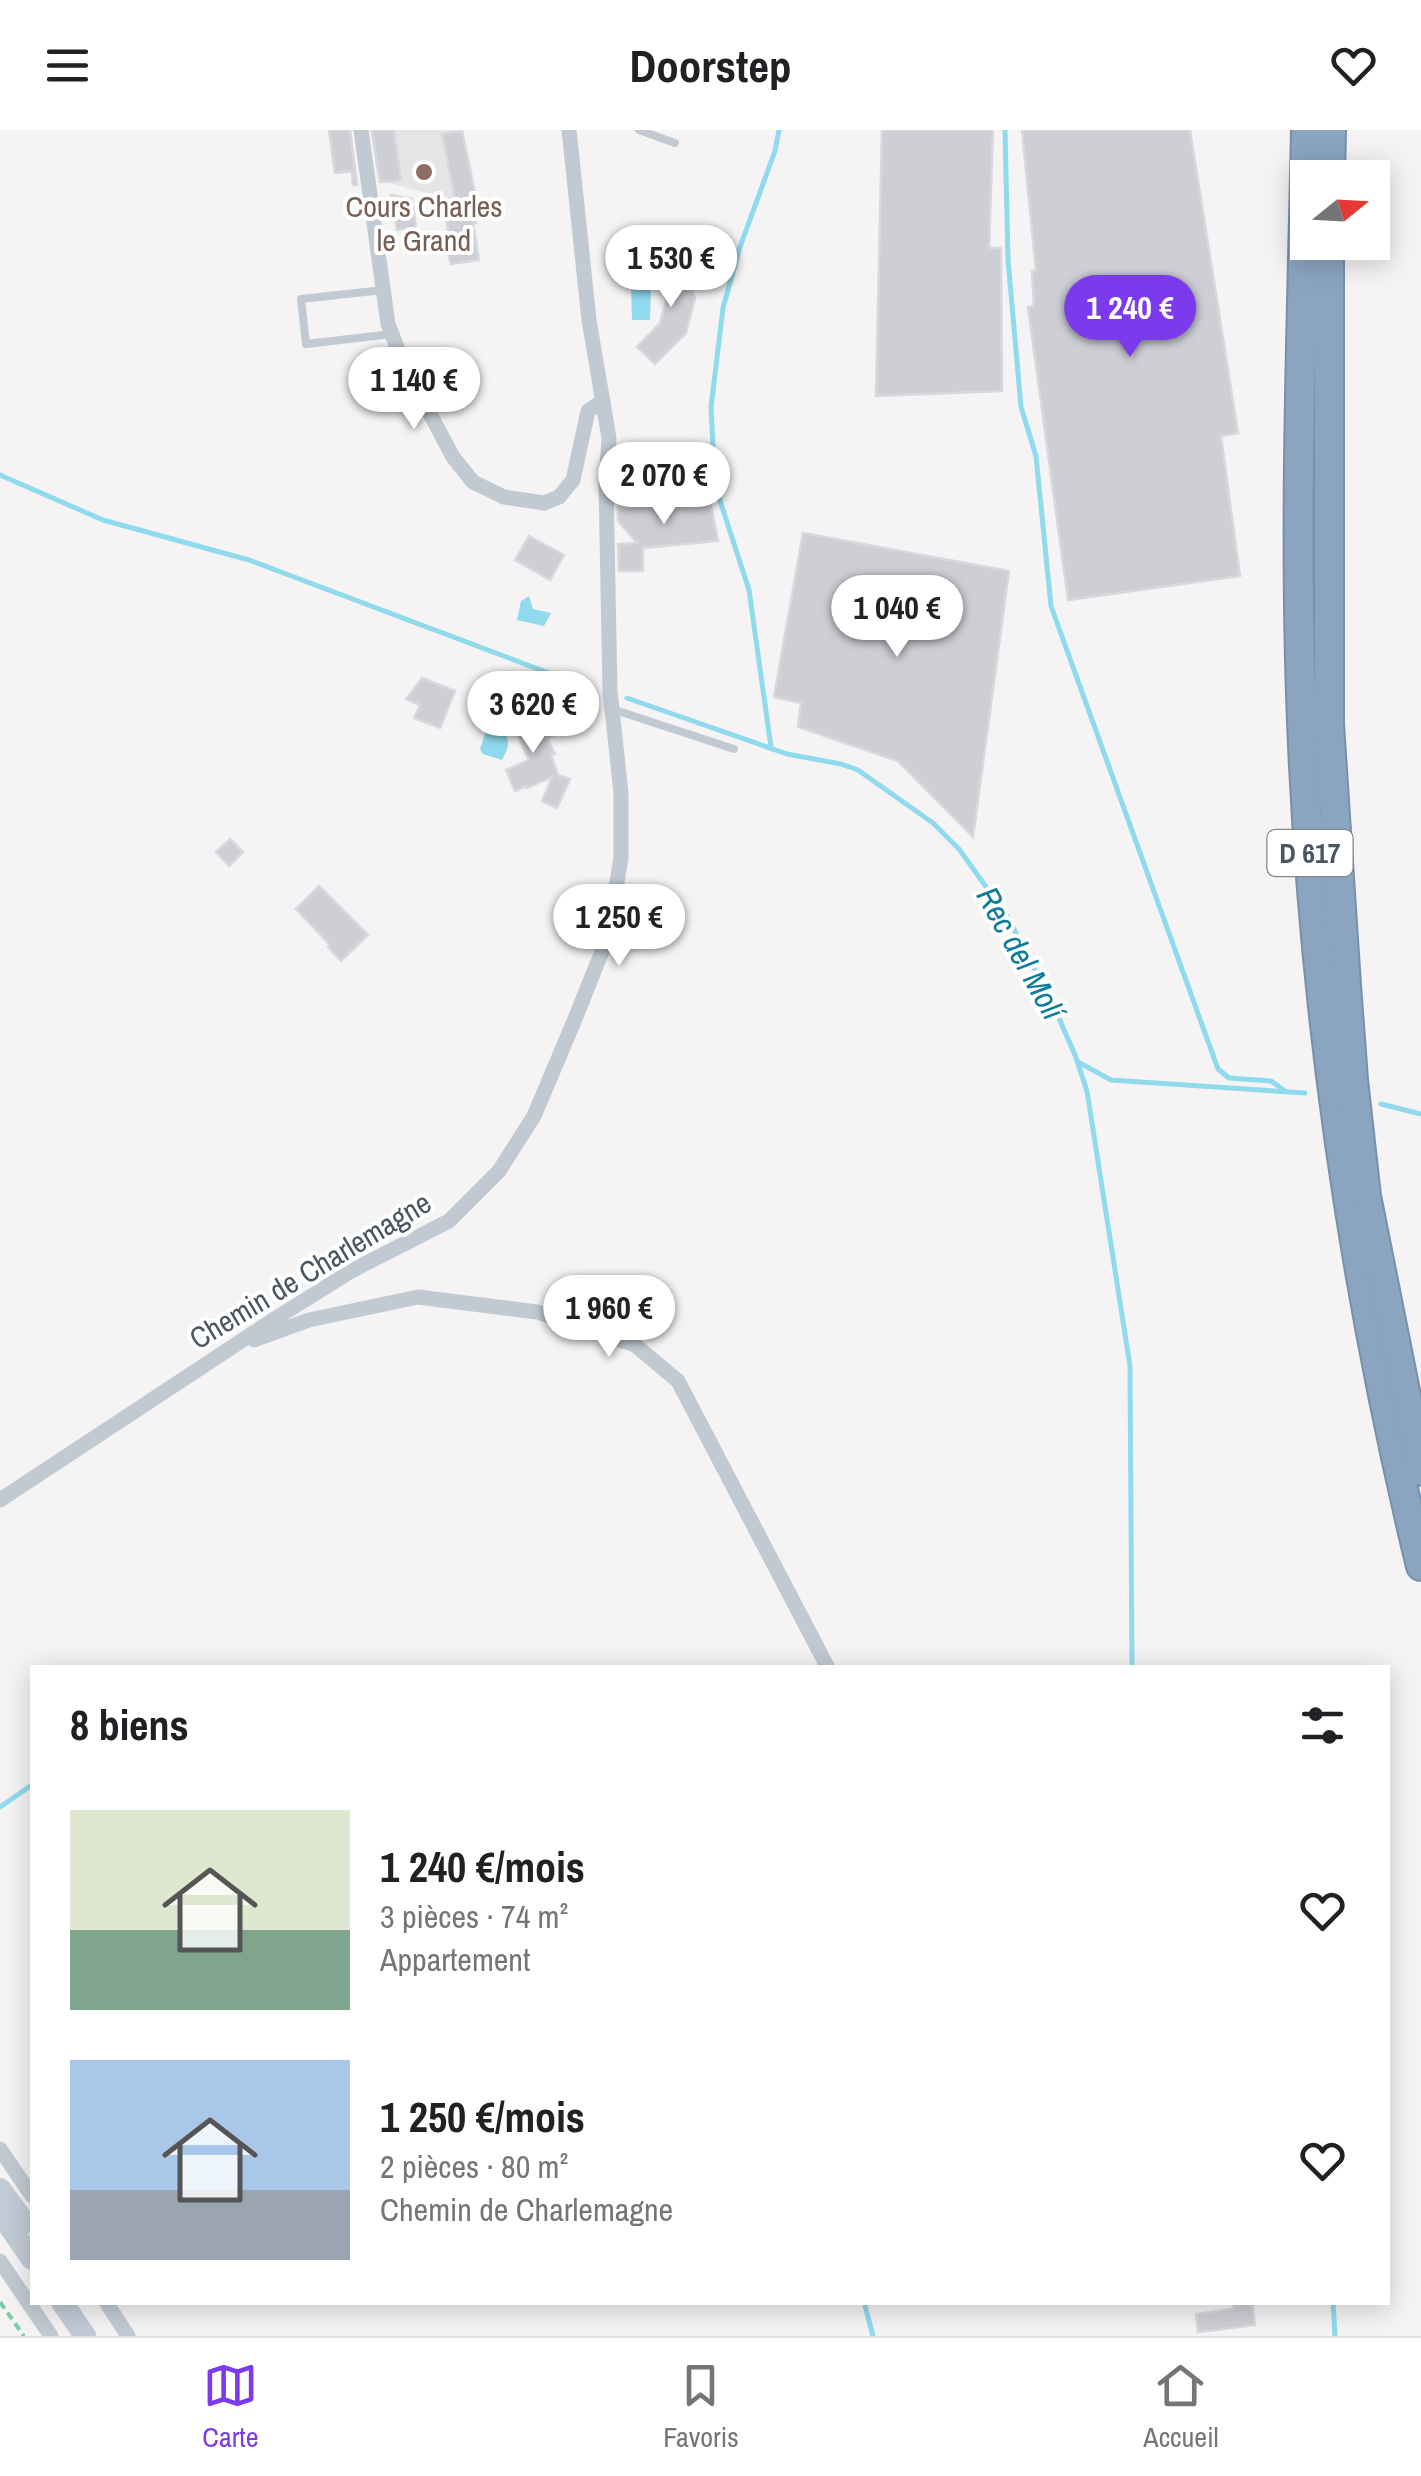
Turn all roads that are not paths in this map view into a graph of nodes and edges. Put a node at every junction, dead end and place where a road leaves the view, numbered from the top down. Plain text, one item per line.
1 (361, 130) edge
2 (569, 130) edge
3 (640, 130) edge
4 (1306, 130) edge
5 (1331, 130) edge
6 (676, 143) dead end
7 (1330, 160) edge
8 (1329, 260) edge
9 (383, 290) junction
10 (392, 334) junction
11 (604, 401) junction
12 (612, 708) junction
13 (734, 749) dead end
14 (232, 1348) junction
15 (1421, 1471) edge
16 (0, 1500) edge
17 (1421, 1566) edge
18 (826, 1665) edge
19 (0, 2150) edge
20 (0, 2189) edge
21 (30, 2193) edge
22 (0, 2213) edge
23 (30, 2231) edge
24 (30, 2257) edge
25 (0, 2260) edge
26 (30, 2305) edge
27 (30, 2305) edge
28 (64, 2305) edge
29 (82, 2305) edge
30 (108, 2305) edge
31 (51, 2336) edge
32 (85, 2336) edge
33 (102, 2336) edge
34 (128, 2336) edge

1 - 9 street
2 - 11 street, Chemin de Charlemagne
3 - 6 lane
4 - 17 highway, D 617
5 - 7 highway
8 - 15 highway, D 617
9 - 10 street
9 - 10 lane
10 - 11 street
11 - 12 street, Chemin de Charlemagne
12 - 13 lane
12 - 14 street, Chemin de Charlemagne
14 - 16 street, Chemin de Charlemagne
14 - 18 street
19 - 21 street
20 - 23 main road
22 - 24 main road
25 - 27 street
26 - 31 street
28 - 32 main road
29 - 33 main road
30 - 34 street

